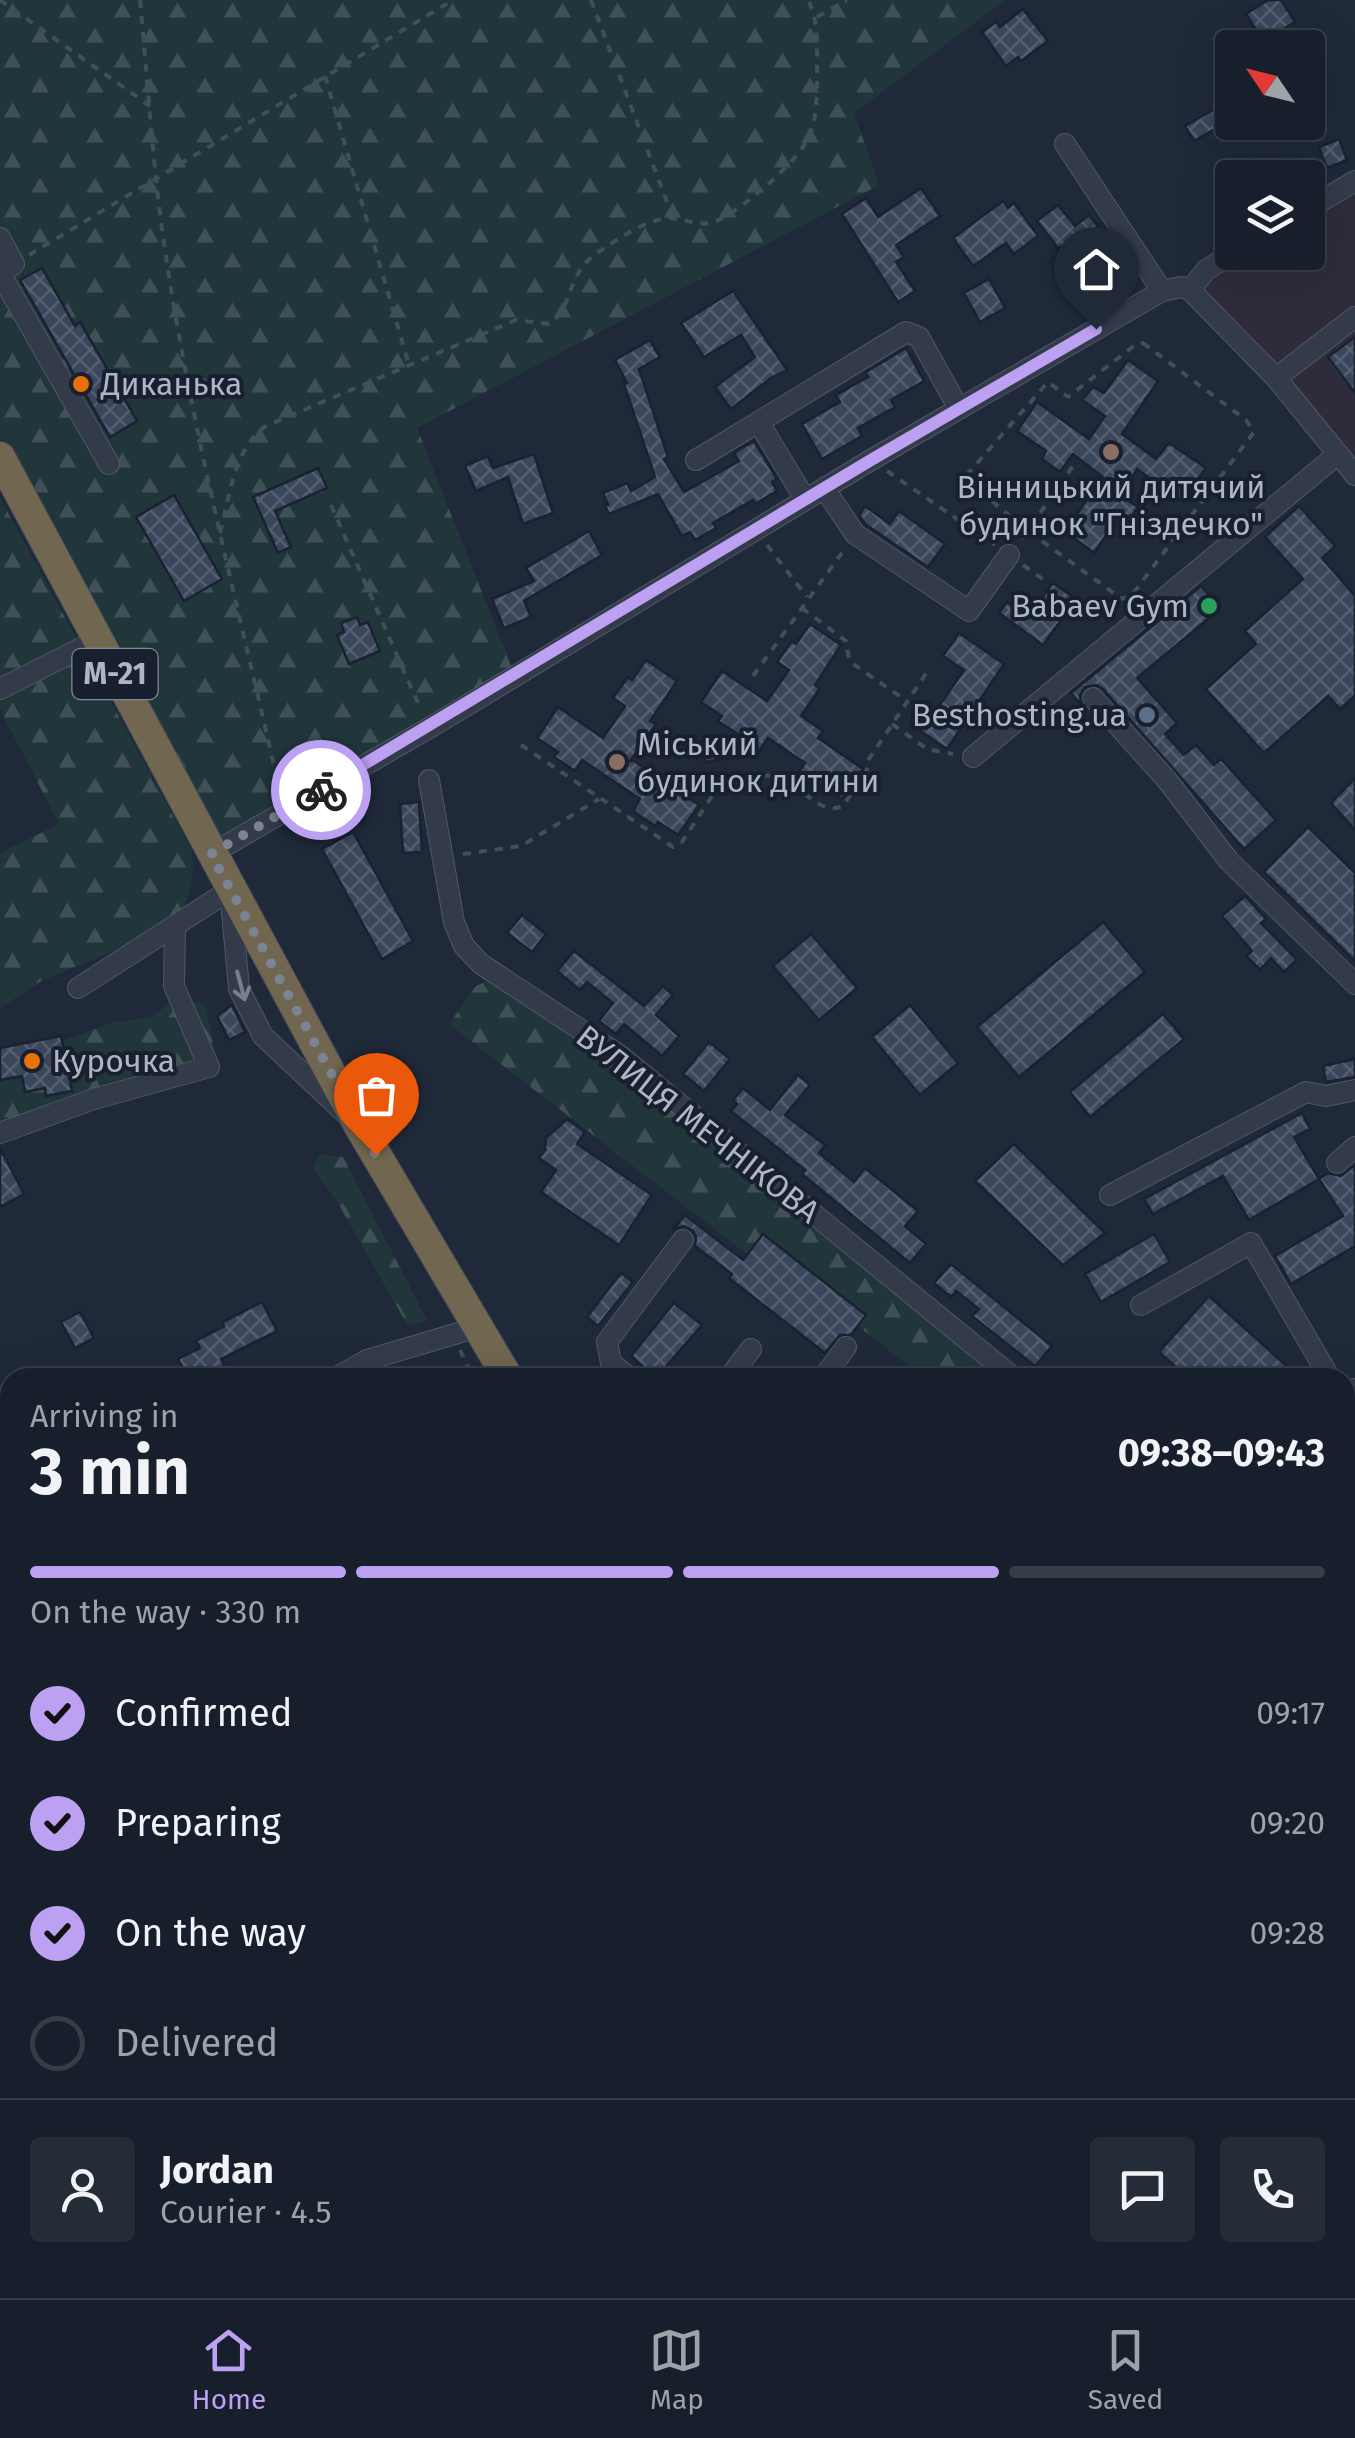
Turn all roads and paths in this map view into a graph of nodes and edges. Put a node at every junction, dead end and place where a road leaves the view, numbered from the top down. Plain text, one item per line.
1 (0, 0) edge
2 (140, 0) edge
3 (453, 0) edge
4 (590, 0) edge
5 (808, 0) edge
6 (847, 0) edge
7 (817, 16) junction
8 (325, 76) junction
9 (150, 106) junction
10 (1064, 144) dead end
11 (157, 176) junction
12 (1355, 181) edge
13 (1325, 199) edge
14 (673, 218) junction
15 (0, 238) edge
16 (1215, 264) edge
17 (5, 270) edge
18 (1190, 290) junction
19 (1162, 291) junction
20 (1355, 317) edge
21 (409, 365) junction
22 (1029, 368) junction
23 (1276, 378) junction
24 (1048, 382) junction
25 (959, 409) junction
26 (758, 423) junction
27 (1338, 454) junction
28 (0, 458) edge
29 (696, 460) dead end
30 (871, 460) junction
31 (109, 464) dead end
32 (1072, 466) dead end
33 (1355, 474) edge
34 (815, 494) junction
35 (331, 505) dead end
36 (756, 529) junction
37 (1028, 531) junction
38 (220, 533) junction
39 (856, 534) junction
40 (1009, 555) junction
41 (1044, 580) dead end
42 (808, 599) junction
43 (802, 608) junction
44 (96, 640) junction
45 (929, 669) dead end
46 (752, 676) dead end
47 (0, 690) edge
48 (1092, 698) dead end
49 (908, 701) junction
50 (892, 724) junction
51 (429, 728) junction
52 (521, 745) dead end
53 (972, 757) joint
54 (429, 780) dead end
55 (599, 799) junction
56 (284, 812) junction
57 (211, 854) junction
58 (442, 856) junction
59 (230, 890) junction
60 (175, 926) junction
61 (1355, 984) edge
62 (78, 988) dead end
63 (1355, 1090) edge
64 (358, 1124) junction
65 (0, 1134) edge
66 (1355, 1146) edge
67 (1338, 1164) dead end
68 (1110, 1195) dead end
69 (683, 1240) dead end
70 (447, 1278) junction
71 (1140, 1305) dead end
72 (452, 1336) junction
73 (846, 1347) dead end
74 (752, 1349) dead end
75 (611, 1363) junction
76 (352, 1368) edge
77 (468, 1368) edge
78 (479, 1368) edge
79 (502, 1368) edge
80 (605, 1368) edge
81 (617, 1368) edge
82 (737, 1368) edge
83 (830, 1368) edge
84 (1002, 1368) edge
85 (1324, 1368) edge

1 - 9 path
2 - 9 path
3 - 8 path
4 - 14 path
5 - 7 path
6 - 7 path
7 - 14 path
8 - 11 path
8 - 21 path
9 - 11 path
10 - 19 street
11 - 17 path
11 - 38 path
12 - 13 street
14 - 21 path
15 - 17 street
16 - 18 street
17 - 31 street
18 - 19 street
18 - 23 street
19 - 22 street
20 - 23 street
21 - 38 path
22 - 24 street
22 - 25 street
23 - 27 street
24 - 37 path
24 - 37 path
25 - 26 street
25 - 30 street
26 - 29 street
26 - 34 street
27 - 33 street
27 - 53 street
28 - 44 highway, М-21
30 - 34 street
30 - 40 path
32 - 37 path
34 - 36 street
34 - 39 street
35 - 51 path
36 - 42 path
36 - 51 street
37 - 40 path
38 - 56 path
39 - 40 street
39 - 42 path
40 - 41 path
42 - 43 path
43 - 46 path
43 - 49 path
44 - 47 street
44 - 57 highway, М-21
45 - 49 path
48 - 61 street
49 - 50 path
50 - 53 path
50 - 55 path
51 - 56 street
52 - 55 path
54 - 58 street, ВУЛИЦЯ МЕЧНІКОВА
55 - 58 path
56 - 57 street
57 - 59 highway, М-21
58 - 84 street, ВУЛИЦЯ МЕЧНІКОВА
59 - 60 street
59 - 64 highway, М-21
59 -> 64 street
60 - 62 street
60 - 65 street
63 - 68 street
64 - 70 highway, М-21
66 - 67 street
69 - 75 street
70 - 72 highway, М-21
70 - 79 highway, М-21
71 - 85 street
72 - 76 street
72 - 77 path
72 - 78 highway, М-21
73 - 83 street
74 - 82 street
75 - 80 street
75 - 81 street

